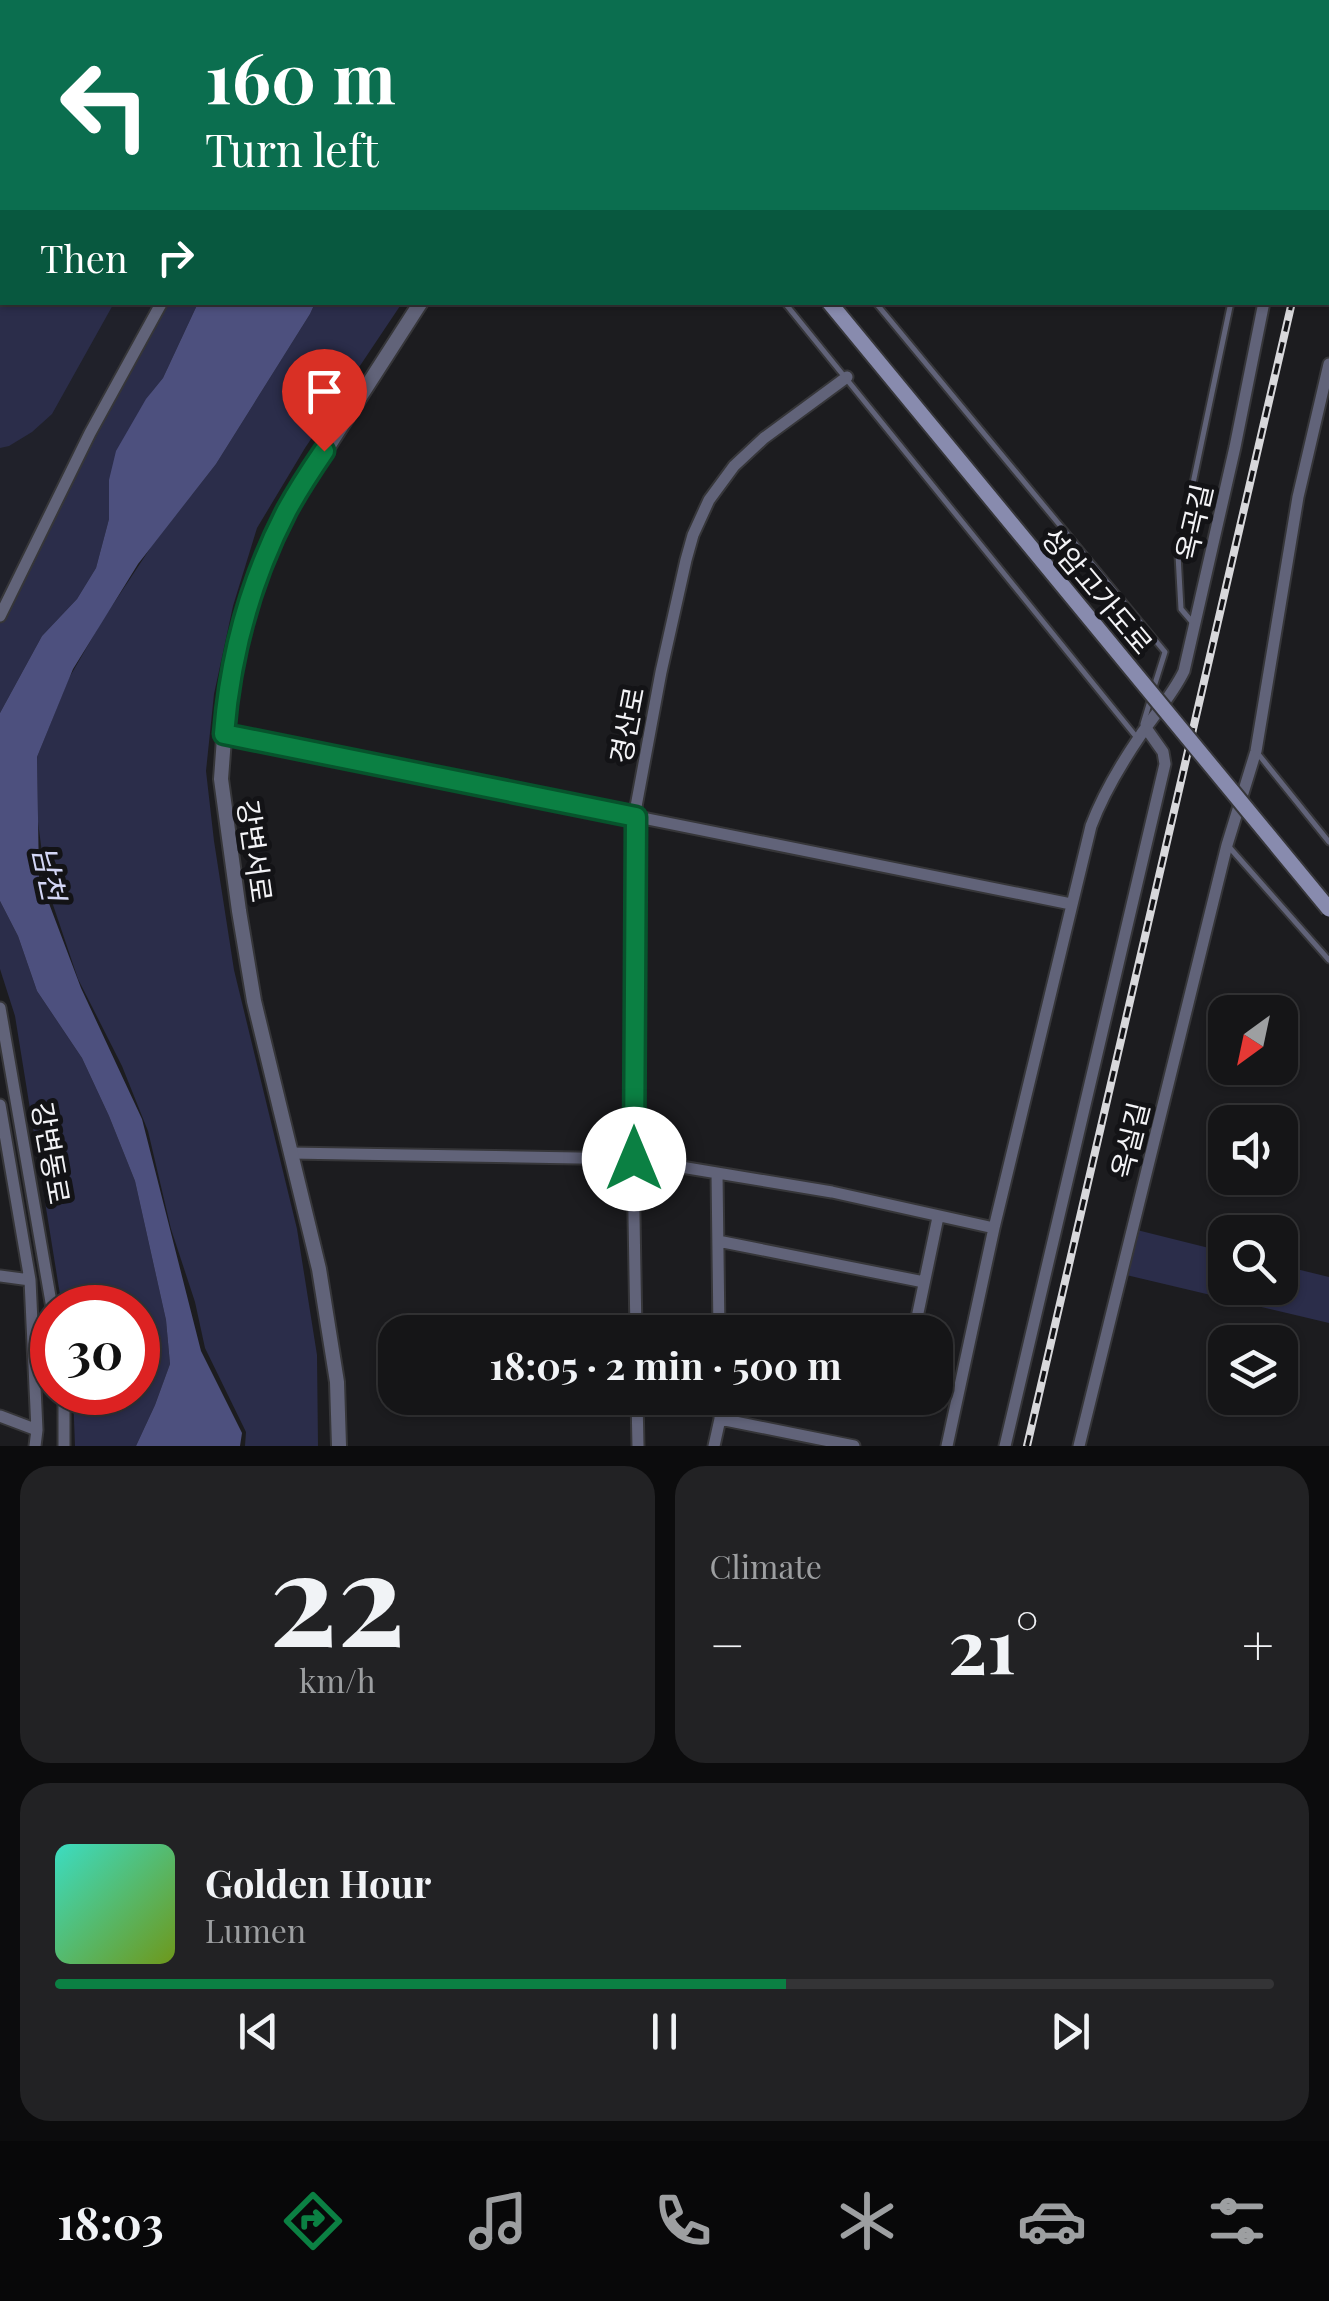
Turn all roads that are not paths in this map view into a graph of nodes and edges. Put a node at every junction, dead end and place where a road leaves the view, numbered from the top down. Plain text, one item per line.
1 (160, 305) edge
2 (419, 305) edge
3 (786, 305) edge
4 (830, 305) edge
5 (878, 305) edge
6 (1230, 305) edge
7 (1263, 305) edge
8 (1329, 364) edge
9 (847, 378) junction
10 (0, 616) edge
11 (1195, 625) junction
12 (1142, 733) junction
13 (224, 734) junction
14 (1256, 751) junction
15 (636, 817) junction
16 (1329, 842) edge
17 (1228, 845) junction
18 (1071, 904) junction
19 (1329, 909) edge
20 (1329, 960) edge
21 (0, 1008) edge
22 (0, 1105) edge
23 (3, 1134) edge
24 (290, 1153) junction
25 (634, 1159) junction
26 (717, 1173) junction
27 (938, 1217) junction
28 (994, 1228) junction
29 (718, 1241) junction
30 (0, 1276) edge
31 (30, 1280) junction
32 (924, 1282) junction
33 (48, 1285) edge
34 (636, 1315) edge
35 (719, 1315) edge
36 (917, 1315) edge
37 (64, 1415) edge
38 (637, 1415) edge
39 (720, 1415) edge
40 (0, 1416) edge
41 (720, 1419) junction
42 (37, 1430) junction
43 (807, 1441) edge
44 (35, 1446) edge
45 (64, 1446) edge
46 (340, 1446) edge
47 (638, 1446) edge
48 (714, 1446) edge
49 (854, 1446) edge
50 (947, 1446) edge
51 (1005, 1446) edge
52 (1079, 1446) edge

1 - 10 street
2 - 13 street, 강변서로
3 - 9 lane
4 - 19 main road, 성암고가도로, bridge
5 - 12 lane
6 - 11 lane
7 - 11 street, 옥곡길
8 - 14 street
9 - 12 lane
9 - 15 street, 경산로
11 - 12 street, 옥곡길
12 - 18 street, 옥곡길
12 - 51 street
13 - 15 street
13 - 24 street, 강변서로
14 - 16 lane
14 - 17 street, 옥실길
15 - 18 street
15 - 25 street, 경산로
17 - 20 lane
17 - 52 street, 옥실길
18 - 28 street, 옥곡길
21 - 33 street, 강변동로
22 - 23 street
23 - 31 street
24 - 25 street
24 - 46 street, 강변서로
25 - 26 street
25 - 34 street, 경산로
26 - 27 street
26 - 29 street
27 - 28 street
27 - 32 street
28 - 50 street, 옥곡길
29 - 32 street
29 - 35 street
30 - 31 street
31 - 42 street
32 - 36 street
37 - 45 street
38 - 47 street
39 - 41 street
40 - 42 street
41 - 43 street
41 - 48 street
42 - 44 street
43 - 49 street

